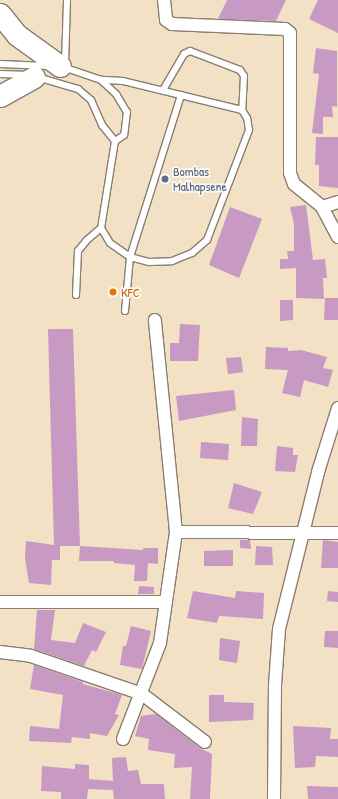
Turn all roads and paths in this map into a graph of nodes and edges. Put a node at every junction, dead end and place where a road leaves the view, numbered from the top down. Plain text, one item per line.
1 (67, 0) edge
2 (164, 0) edge
3 (0, 14) edge
4 (0, 64) edge
5 (63, 67) junction
6 (0, 74) edge
7 (34, 77) junction
8 (101, 80) junction
9 (162, 90) junction
10 (181, 95) junction
11 (0, 96) edge
12 (242, 110) junction
13 (115, 141) junction
14 (338, 202) edge
15 (322, 207) junction
16 (102, 228) junction
17 (338, 237) edge
18 (130, 257) junction
19 (76, 295) dead end
20 (125, 311) dead end
21 (154, 320) dead end
22 (338, 408) edge
23 (176, 532) junction
24 (338, 533) edge
25 (305, 534) junction
26 (0, 602) edge
27 (166, 602) junction
28 (0, 652) edge
29 (142, 694) junction
30 (123, 739) dead end
31 (205, 742) dead end
32 (274, 799) edge

1 - 5 lane
2 - 15 street
3 - 5 highway
4 - 5 lane
5 - 8 lane
6 - 7 lane
7 - 11 highway
7 - 13 lane
8 - 9 lane
8 - 13 lane
9 - 10 lane
9 - 12 lane
10 - 12 lane
10 - 18 lane
12 - 18 lane
13 - 16 lane
14 - 15 street
15 - 17 street
16 - 18 lane
16 - 19 lane
18 - 20 lane
21 - 23 street
22 - 25 street
23 - 25 street
23 - 27 street
24 - 25 street
25 - 32 street
26 - 27 street
27 - 29 street
28 - 29 street
29 - 30 street
29 - 31 street

